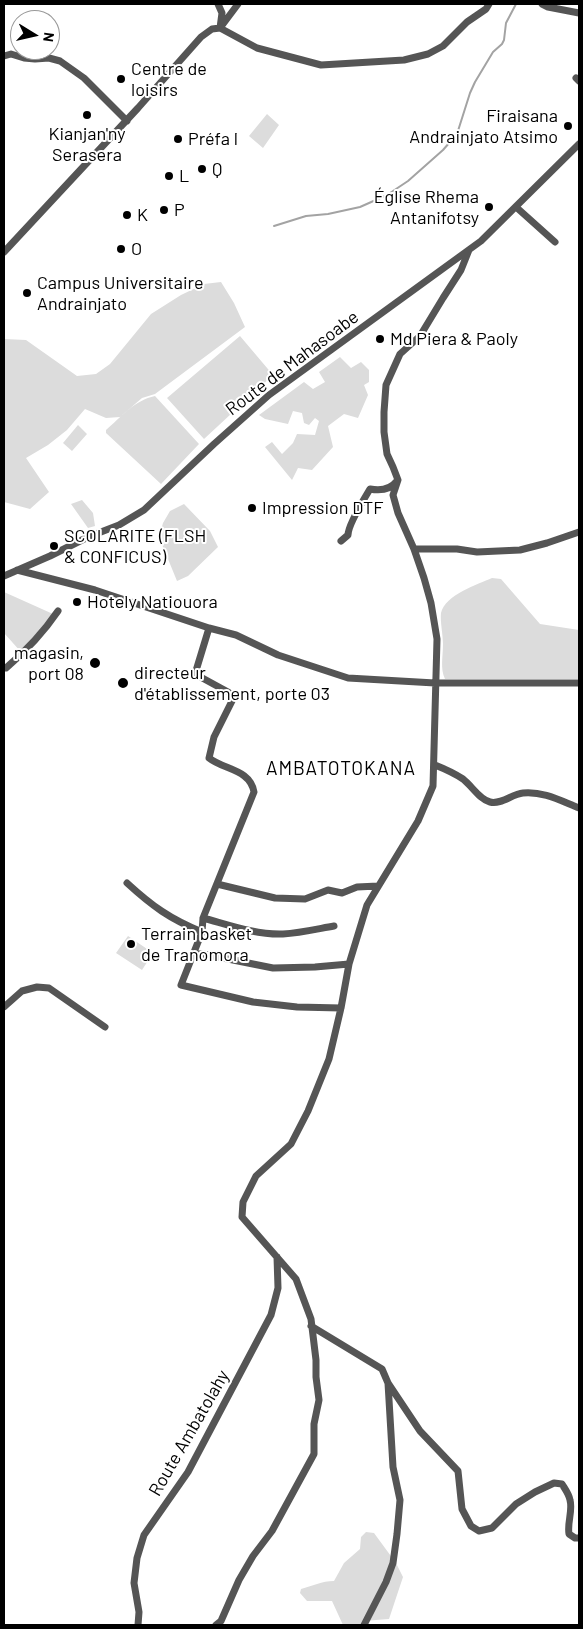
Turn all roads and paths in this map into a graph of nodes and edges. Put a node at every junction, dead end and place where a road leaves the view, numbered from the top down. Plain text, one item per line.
1 (218, 4) edge
2 (238, 4) edge
3 (489, 4) edge
4 (542, 4) edge
5 (574, 12) edge
6 (220, 28) junction
7 (4, 56) edge
8 (127, 121) junction
9 (579, 144) edge
10 (516, 207) junction
11 (555, 242) dead end
12 (469, 250) junction
13 (4, 252) edge
14 (398, 480) junction
15 (579, 532) edge
16 (341, 541) dead end
17 (414, 549) junction
18 (17, 570) junction
19 (4, 576) edge
20 (58, 611) dead end
21 (209, 628) junction
22 (4, 668) edge
23 (435, 682) junction
24 (579, 682) edge
25 (435, 765) junction
26 (579, 808) edge
27 (127, 883) dead end
28 (217, 884) junction
29 (378, 886) junction
30 (203, 918) junction
31 (334, 926) dead end
32 (202, 932) junction
33 (194, 954) junction
34 (349, 964) junction
35 (4, 1007) edge
36 (341, 1008) junction
37 (105, 1027) dead end
38 (277, 1256) junction
39 (311, 1326) junction
40 (388, 1383) junction
41 (579, 1538) edge
42 (138, 1625) edge
43 (216, 1625) edge
44 (364, 1625) edge

1 - 6 street
2 - 6 street
3 - 6 street
4 - 5 street
6 - 8 street
7 - 8 street
8 - 13 street
9 - 10 street, Route de Mahasoabe
10 - 11 street
10 - 12 street, Route de Mahasoabe
12 - 14 street
12 - 18 street, Route de Mahasoabe
14 - 16 street
14 - 17 street
15 - 17 street
17 - 23 street
18 - 19 street, Route de Mahasoabe
18 - 21 street
20 - 22 street
21 - 23 street
21 - 28 street
23 - 24 street
23 - 25 street
25 - 26 street
25 - 29 street
27 - 32 street
28 - 29 street
28 - 30 street
29 - 34 street
30 - 31 street
30 - 32 street
32 - 33 street
33 - 34 street
33 - 36 street
34 - 36 street
35 - 37 street
36 - 38 street
38 - 39 street
38 - 42 street, Route Ambatolahy
39 - 40 street
39 - 43 street
40 - 41 street
40 - 44 street

